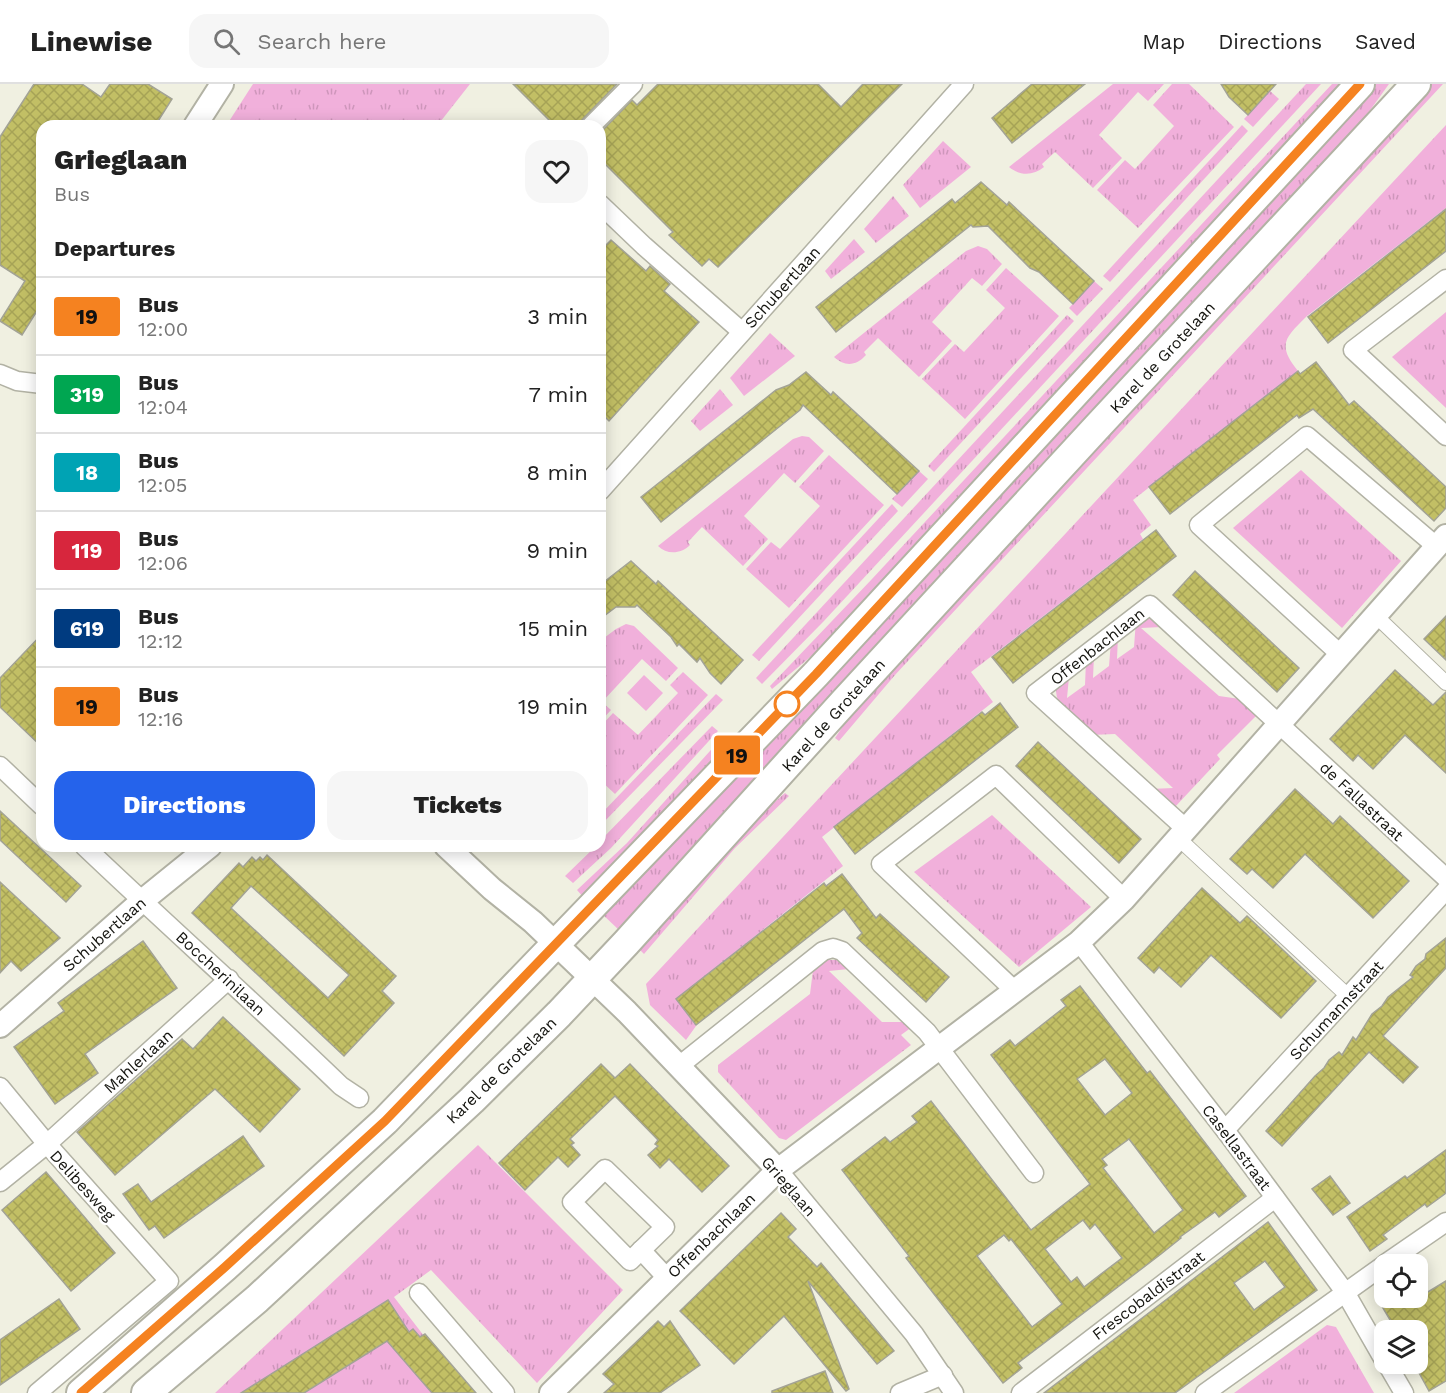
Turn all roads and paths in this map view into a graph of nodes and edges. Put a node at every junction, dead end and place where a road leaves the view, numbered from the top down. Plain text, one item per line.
1 (633, 84) edge
2 (964, 84) edge
3 (1360, 84) edge
4 (1416, 84) edge
5 (215, 87) edge
6 (198, 120) edge
7 (597, 120) edge
8 (606, 210) edge
9 (1446, 279) edge
10 (741, 331) junction
11 (0, 374) edge
12 (36, 383) edge
13 (1446, 436) edge
14 (606, 484) edge
15 (1441, 541) edge
16 (1376, 615) junction
17 (1340, 654) junction
18 (1446, 683) edge
19 (1279, 723) junction
20 (0, 766) edge
21 (36, 800) edge
22 (1181, 833) junction
23 (90, 852) edge
24 (203, 852) edge
25 (452, 852) edge
26 (1446, 878) edge
27 (1446, 890) edge
28 (1124, 899) junction
29 (142, 901) junction
30 (1078, 942) junction
31 (556, 944) junction
32 (229, 979) junction
33 (592, 979) junction
34 (1014, 990) junction
35 (1348, 997) junction
36 (0, 1026) edge
37 (940, 1048) junction
38 (679, 1066) junction
39 (0, 1087) edge
40 (359, 1098) dead end
41 (1225, 1130) junction
42 (47, 1144) junction
43 (778, 1170) junction
44 (1034, 1173) dead end
45 (0, 1182) edge
46 (1275, 1198) junction
47 (1446, 1222) edge
48 (641, 1250) junction
49 (1401, 1254) edge
50 (1374, 1272) edge
51 (667, 1278) junction
52 (1345, 1292) junction
53 (419, 1293) dead end
54 (1374, 1343) edge
55 (1393, 1374) edge
56 (943, 1375) junction
57 (37, 1393) edge
58 (81, 1393) edge
59 (146, 1393) edge
60 (505, 1393) edge
61 (551, 1393) edge
62 (900, 1393) edge
63 (954, 1393) edge
64 (1021, 1393) edge
65 (1205, 1393) edge
66 (1404, 1393) edge

1 - 7 street
2 - 10 street, Schubertlaan
3 - 31 main road
4 - 33 main road, Karel de Grotelaan
5 - 6 street
8 - 10 street
9 - 13 street
10 - 14 street, Schubertlaan
11 - 12 street
15 - 16 street, Offenbachlaan
15 - 17 street, Offenbachlaan
16 - 17 street, Offenbachlaan
16 - 18 street
17 - 19 street, Offenbachlaan
19 - 22 street, Offenbachlaan
19 - 22 street, Offenbachlaan
19 - 26 street, de Fallastraat
20 - 21 street
22 - 28 street, Offenbachlaan
22 - 35 street
23 - 29 street, Boccherinilaan
24 - 29 street, Schubertlaan
25 - 31 street, Grieglaan
27 - 35 street, Schumannstraat
28 - 30 street, Offenbachlaan
28 - 34 street
29 - 32 street, Boccherinilaan
29 - 36 street, Schubertlaan
30 - 34 street, Offenbachlaan
30 - 41 street, Casellastraat
31 - 33 street, Grieglaan
31 - 58 main road
32 - 40 street, Boccherinilaan
32 - 42 street, Mahlerlaan
33 - 38 street, Grieglaan
33 - 59 main road, Karel de Grotelaan
34 - 37 street, Offenbachlaan
35 - 41 street, Schumannstraat
37 - 38 street
37 - 43 street, Offenbachlaan
37 - 44 street
38 - 43 street, Grieglaan
39 - 42 street, Delibesweg
41 - 46 street, Casellastraat
42 - 45 street, Mahlerlaan
42 - 57 street, Delibesweg
43 - 51 street, Offenbachlaan
43 - 56 street, Grieglaan
46 - 52 street, Casellastraat
46 - 64 street, Frescobaldistraat
47 - 49 street
48 - 48 street
48 - 51 street
50 - 52 street
51 - 61 street, Offenbachlaan
52 - 54 street, Casellastraat
52 - 65 street
53 - 60 street
55 - 66 street
56 - 62 street
56 - 63 street, Grieglaan

